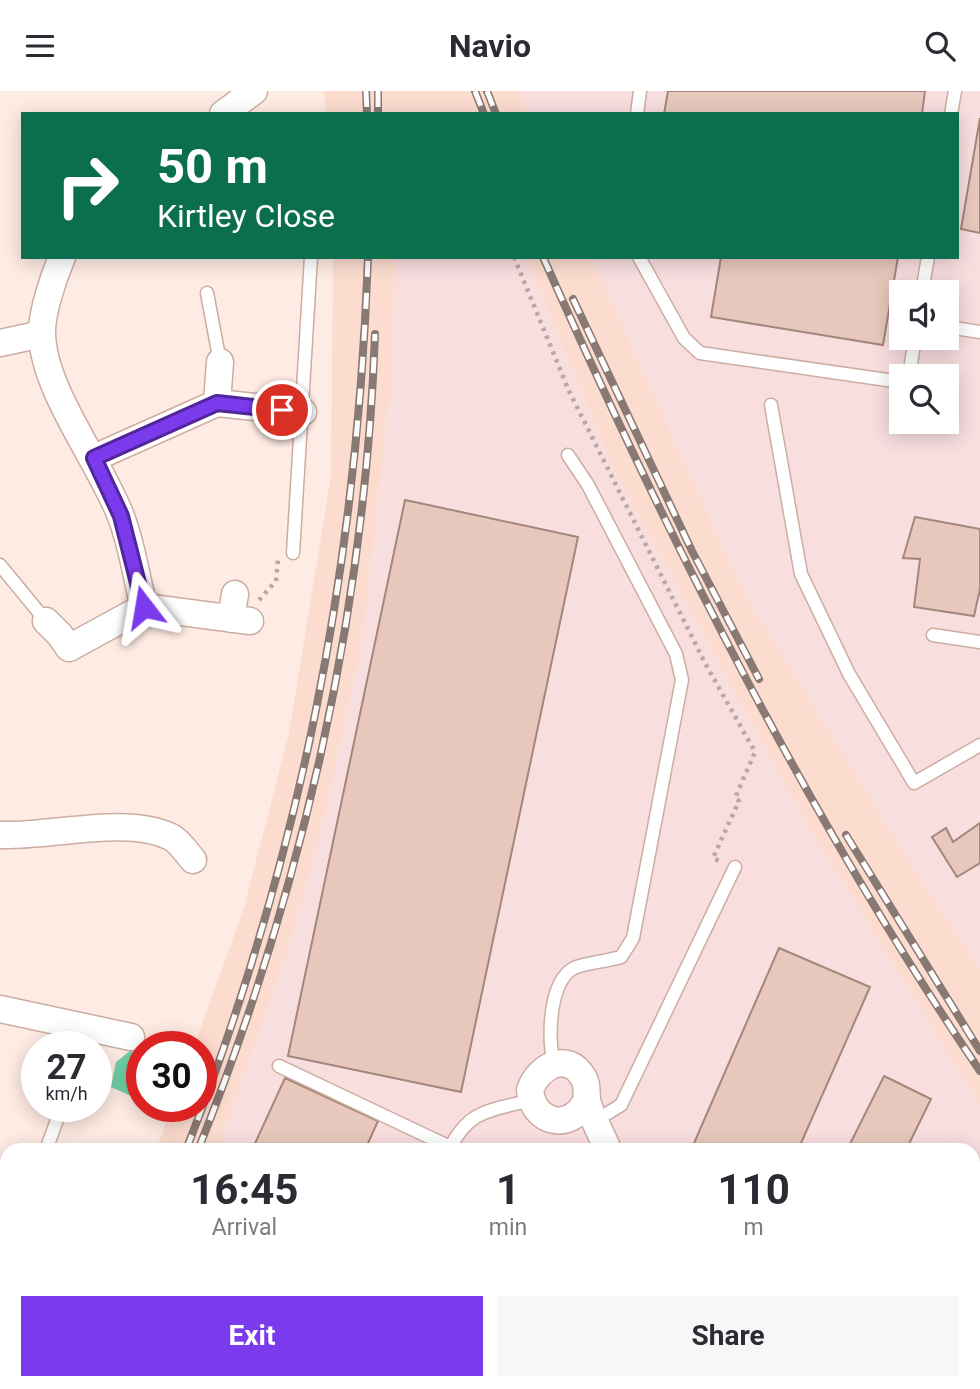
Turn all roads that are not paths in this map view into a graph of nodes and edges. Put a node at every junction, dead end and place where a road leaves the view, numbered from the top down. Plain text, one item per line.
1 (254, 91) edge
2 (640, 91) edge
3 (955, 91) edge
4 (226, 112) edge
5 (637, 112) edge
6 (951, 112) edge
7 (61, 259) edge
8 (311, 259) edge
9 (640, 259) edge
10 (928, 259) edge
11 (924, 280) edge
12 (207, 293) dead end
13 (959, 329) edge
14 (980, 332) edge
15 (41, 334) junction
16 (0, 343) edge
17 (220, 362) joint
18 (889, 381) edge
19 (217, 403) junction
20 (771, 405) dead end
21 (303, 412) junction
22 (568, 455) dead end
23 (94, 458) junction
24 (293, 552) road end
25 (0, 565) edge
26 (144, 607) junction
27 (239, 611) road end
28 (46, 621) joint
29 (933, 635) dead end
30 (980, 642) edge
31 (980, 745) edge
32 (0, 835) edge
33 (193, 860) dead end
34 (735, 867) dead end
35 (0, 1009) edge
36 (126, 1037) edge
37 (554, 1064) junction
38 (279, 1066) dead end
39 (531, 1100) junction
40 (591, 1111) junction
41 (56, 1122) edge
42 (49, 1143) edge
43 (440, 1143) edge
44 (453, 1143) edge
45 (605, 1143) edge

1 - 4 street
2 - 5 lane
3 - 6 lane
7 - 15 street
8 - 21 lane
9 - 18 lane
10 - 11 lane
12 - 17 lane
13 - 14 lane
15 - 16 street
15 - 23 street
17 - 19 street
19 - 21 street
19 - 23 street
20 - 31 lane
21 - 24 lane
22 - 37 lane
23 - 26 street
25 - 28 lane
26 - 27 street
26 - 28 street
29 - 30 lane
32 - 33 street
34 - 40 lane
35 - 36 street
37 - 39 street
37 - 40 street
38 - 43 lane
39 - 40 street
39 - 44 lane
40 - 45 street
41 - 42 lane

